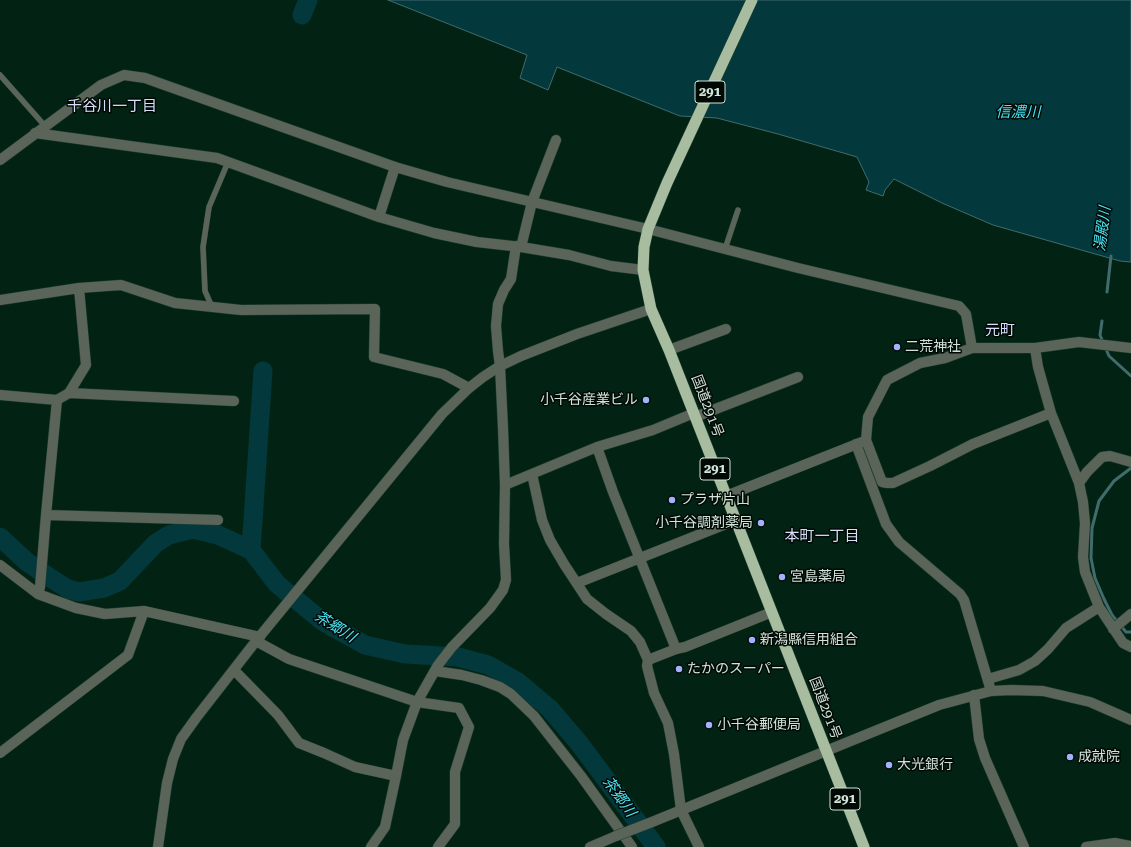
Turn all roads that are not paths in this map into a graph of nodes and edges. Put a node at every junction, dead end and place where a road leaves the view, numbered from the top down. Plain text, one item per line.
1 (752, 0) edge
2 (0, 75) edge
3 (45, 126) junction
4 (35, 133) junction
5 (556, 140) dead end
6 (1, 157) edge
7 (228, 162) junction
8 (395, 166) junction
9 (532, 202) junction
10 (738, 210) dead end
11 (379, 216) junction
12 (648, 229) junction
13 (518, 246) junction
14 (725, 249) junction
15 (644, 270) junction
16 (79, 288) junction
17 (0, 300) edge
18 (212, 307) junction
19 (651, 309) junction
20 (726, 329) dead end
21 (972, 348) junction
22 (1035, 348) junction
23 (1131, 348) edge
24 (669, 350) junction
25 (500, 366) junction
26 (798, 377) dead end
27 (469, 388) junction
28 (69, 393) junction
29 (0, 395) edge
30 (57, 400) junction
31 (234, 401) dead end
32 (1051, 413) junction
33 (694, 415) junction
34 (861, 442) junction
35 (597, 447) junction
36 (1130, 462) edge
37 (532, 474) junction
38 (1079, 483) junction
39 (505, 485) junction
40 (726, 496) junction
41 (46, 515) junction
42 (218, 520) dead end
43 (736, 520) junction
44 (641, 558) junction
45 (0, 565) edge
46 (577, 583) junction
47 (39, 590) junction
48 (1099, 607) junction
49 (144, 611) junction
50 (772, 612) junction
51 (1131, 614) edge
52 (1117, 625) junction
53 (258, 639) junction
54 (1131, 647) edge
55 (676, 649) junction
56 (648, 660) junction
57 (436, 668) junction
58 (234, 670) junction
59 (988, 679) junction
60 (991, 691) junction
61 (974, 694) junction
62 (417, 702) junction
63 (1131, 720) edge
64 (826, 752) junction
65 (0, 753) edge
66 (396, 776) junction
67 (681, 810) junction
68 (1131, 846) edge
69 (158, 847) edge
70 (371, 847) edge
71 (438, 847) edge
72 (590, 847) edge
73 (632, 847) edge
74 (700, 847) edge
75 (864, 847) edge
76 (1024, 847) edge
77 (1086, 847) edge

1 - 12 highway, 国道291号 / 291
2 - 3 lane
3 - 4 street
3 - 8 street
4 - 6 street
4 - 7 street
5 - 9 street
7 - 11 street
7 - 18 lane
8 - 9 street
8 - 11 street
9 - 12 street
9 - 13 street
10 - 14 lane
11 - 13 street
12 - 14 street
12 - 15 highway, 国道291号 / 291
13 - 15 street
13 - 25 street
14 - 21 street
15 - 19 highway, 国道291号 / 291
16 - 17 street
16 - 18 street
16 - 28 street
18 - 27 street
19 - 24 highway, 国道291号 / 291
19 - 25 street
20 - 24 street
21 - 22 street
21 - 34 street
22 - 23 street
22 - 32 street
24 - 33 highway, 国道291号 / 291
25 - 27 street
25 - 39 street
26 - 33 street
27 - 53 street
28 - 30 street
28 - 31 street
29 - 30 street
30 - 41 street
32 - 34 street
32 - 38 street
33 - 35 street
33 - 40 highway, 国道291号 / 291
34 - 40 street
34 - 59 street
35 - 37 street
35 - 44 street
36 - 38 street
37 - 39 street
37 - 46 street
38 - 48 street
39 - 57 street
40 - 43 highway, 国道291号 / 291
41 - 42 street
41 - 47 street
43 - 44 street
43 - 50 highway, 国道291号 / 291
44 - 46 street
44 - 55 street
45 - 47 street
46 - 56 street
47 - 49 street
48 - 52 street
48 - 59 street
49 - 53 street
49 - 65 street
50 - 55 street
50 - 64 highway, 国道291号 / 291
51 - 52 street
52 - 54 street
53 - 58 street
53 - 62 street
55 - 56 street
56 - 67 street
57 - 62 street
57 - 73 street
58 - 66 street
58 - 69 street
59 - 60 street
60 - 61 street
60 - 63 street
61 - 64 street
61 - 76 street
62 - 66 street
62 - 71 street
64 - 67 street
64 - 75 highway, 国道291号 / 291
66 - 70 street
67 - 72 street, bridge
67 - 74 street
68 - 77 street

